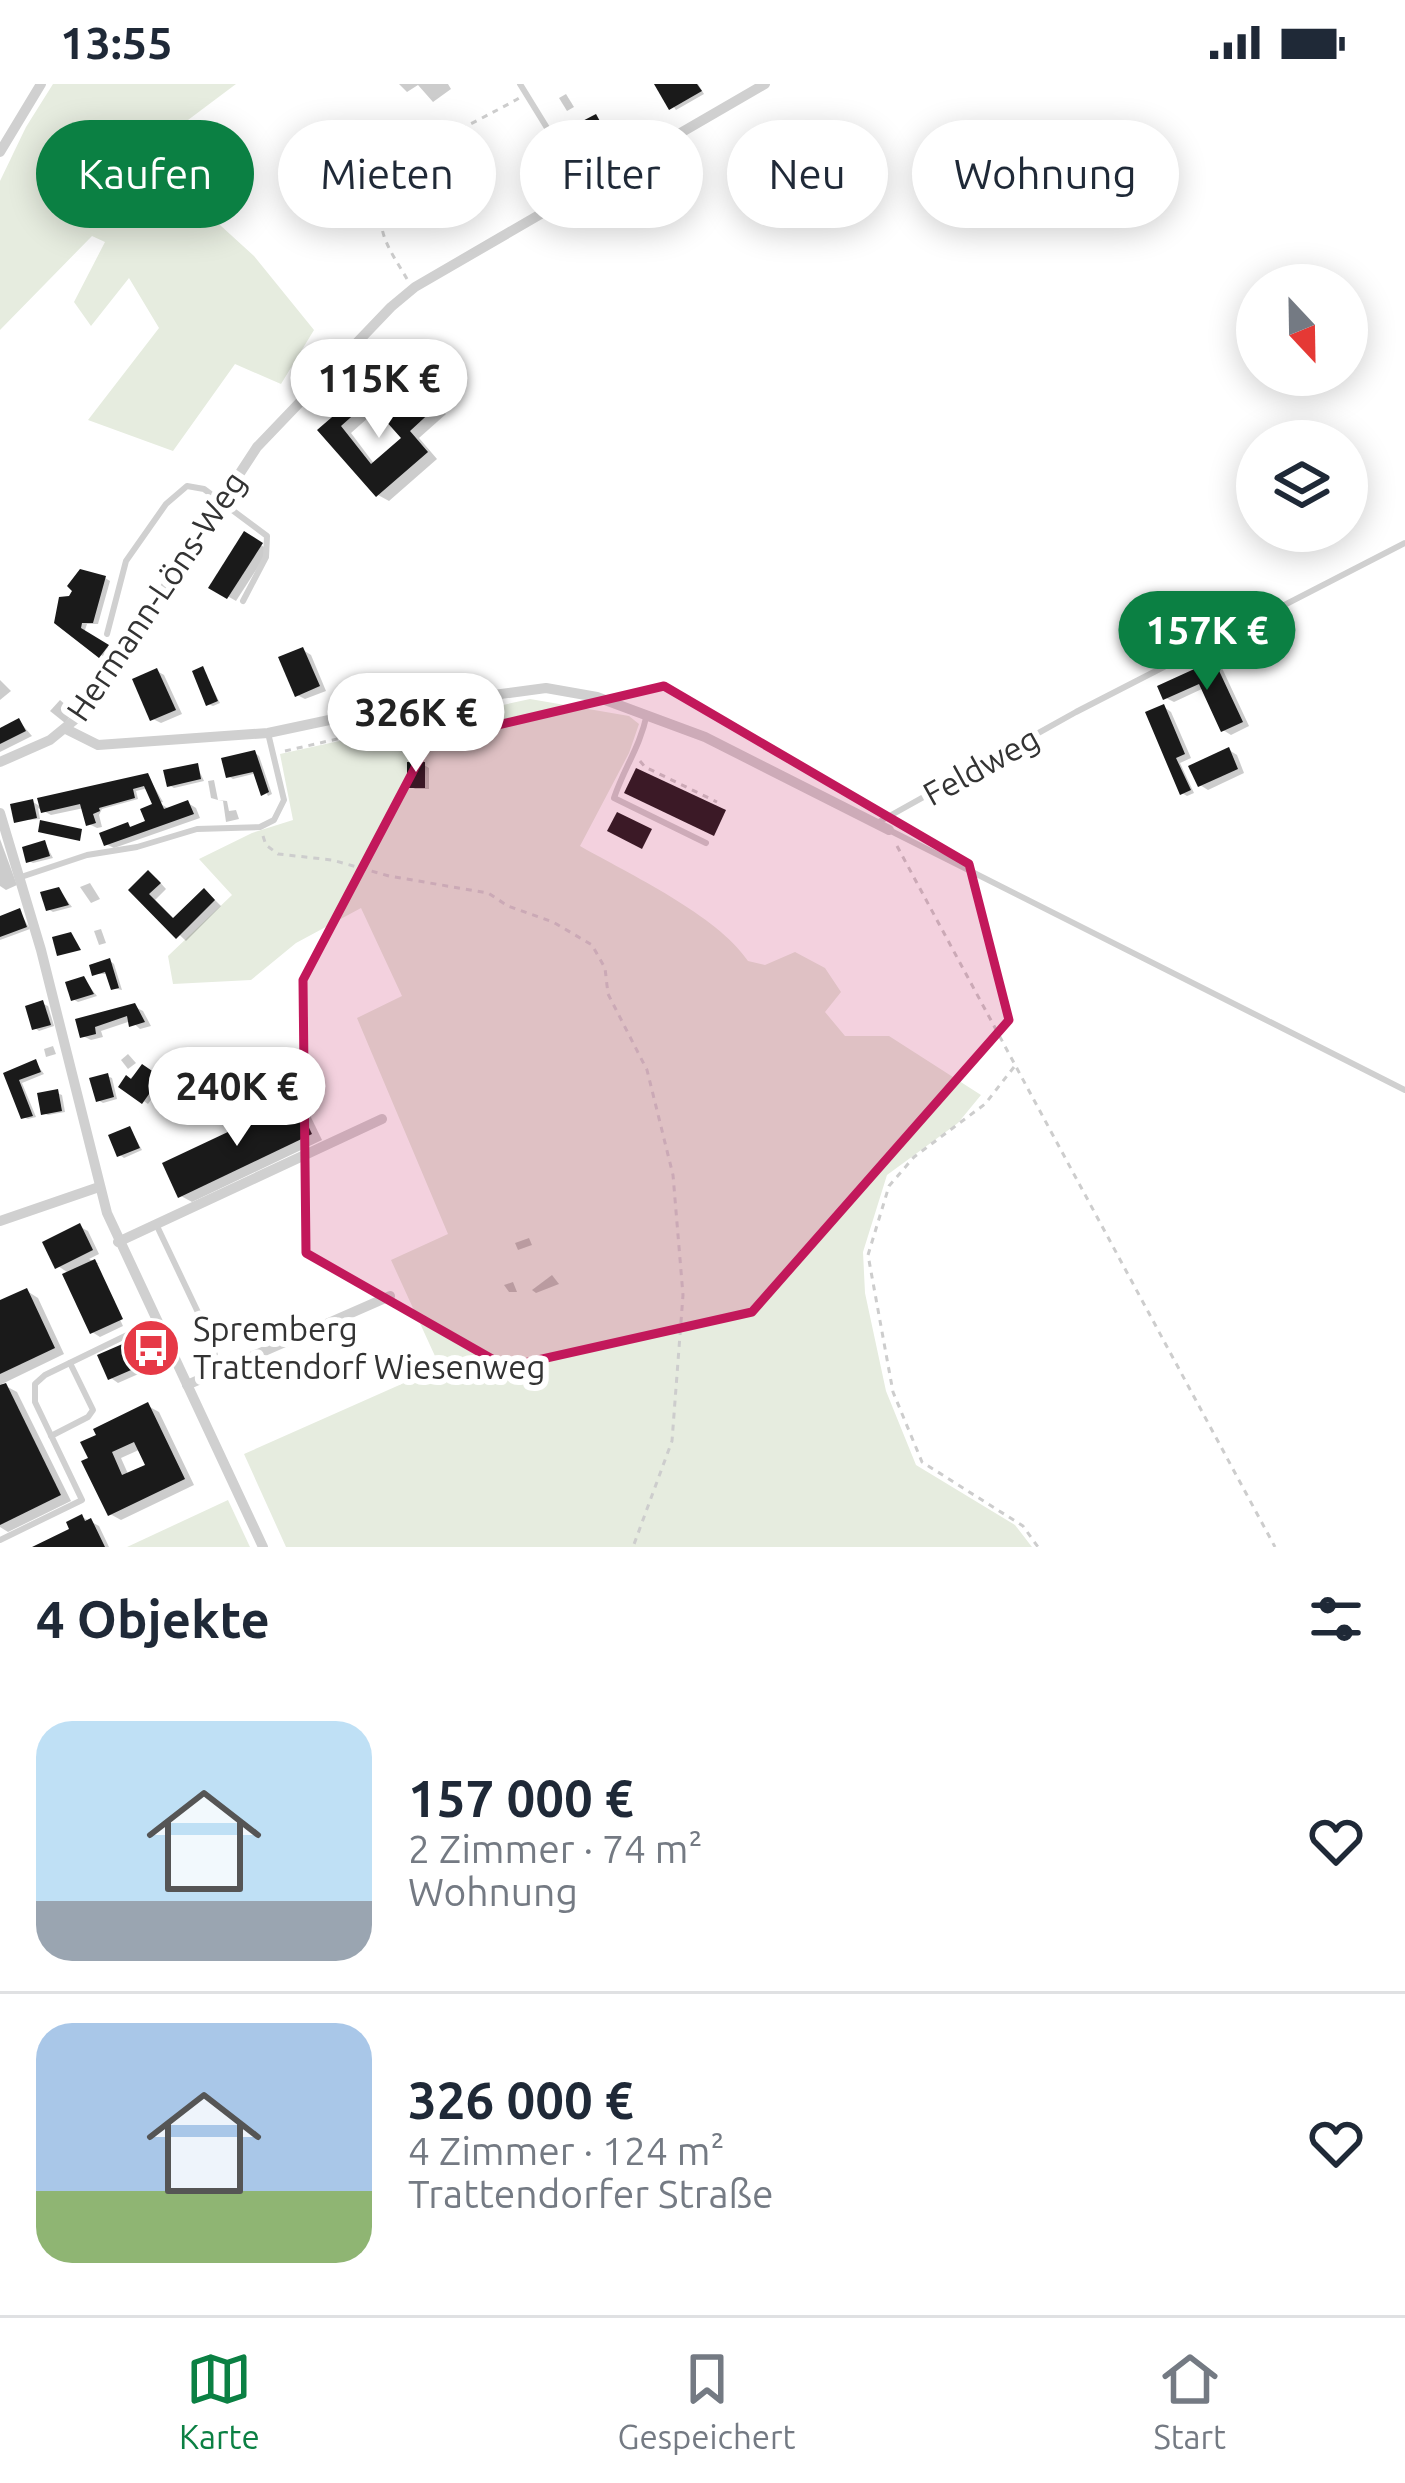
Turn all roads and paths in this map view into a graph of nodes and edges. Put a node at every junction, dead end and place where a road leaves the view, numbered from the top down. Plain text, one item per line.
1 (41, 84) edge
2 (520, 84) edge
3 (765, 84) edge
4 (526, 94) junction
5 (542, 120) edge
6 (703, 120) edge
7 (0, 152) edge
8 (520, 227) edge
9 (412, 290) junction
10 (222, 501) junction
11 (1405, 543) edge
12 (243, 601) dead end
13 (107, 634) dead end
14 (426, 704) junction
15 (648, 713) junction
16 (424, 719) junction
17 (66, 729) junction
18 (268, 734) junction
19 (273, 753) junction
20 (636, 755) junction
21 (416, 760) dead end
22 (0, 762) edge
23 (717, 802) dead end
24 (0, 813) edge
25 (877, 824) junction
26 (260, 827) junction
27 (889, 830) junction
28 (706, 842) dead end
29 (21, 877) junction
30 (1015, 1066) junction
31 (1405, 1090) edge
32 (382, 1119) dead end
33 (99, 1187) junction
34 (0, 1221) edge
35 (155, 1224) junction
36 (118, 1242) junction
37 (390, 1296) dead end
38 (156, 1321) junction
39 (70, 1363) junction
40 (215, 1372) junction
41 (187, 1385) junction
42 (51, 1436) junction
43 (0, 1540) edge
44 (263, 1547) edge
45 (633, 1547) edge
46 (1038, 1547) edge
47 (1275, 1547) edge

1 - 7 street
2 - 4 lane
3 - 6 street, Hermann-Löns-Weg
4 - 5 lane
4 - 9 path
8 - 9 street, Hermann-Löns-Weg
9 - 10 street, Hermann-Löns-Weg
10 - 12 lane
10 - 13 lane
10 - 17 street, Hermann-Löns-Weg
11 - 25 lane, Feldweg
14 - 15 street
14 - 16 path
14 - 18 street
15 - 20 lane
15 - 25 street
16 - 19 path
16 - 21 path
17 - 18 street
17 - 22 street, Hermann-Löns-Weg
18 - 19 lane
19 - 26 lane
20 - 23 path
20 - 28 lane
24 - 29 street
25 - 27 street
26 - 29 lane
26 - 45 path
27 - 30 path
27 - 31 lane
29 - 33 street
30 - 46 path
30 - 47 path
32 - 35 street
33 - 34 street
33 - 36 street
35 - 36 street
35 - 40 lane
36 - 38 street
37 - 40 street
38 - 39 lane
38 - 41 street
39 - 42 lane
39 - 42 lane
40 - 41 street
41 - 44 street
42 - 43 lane

